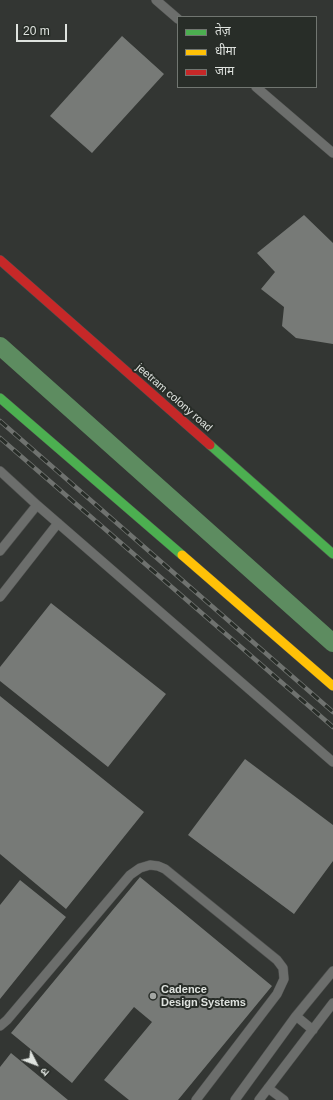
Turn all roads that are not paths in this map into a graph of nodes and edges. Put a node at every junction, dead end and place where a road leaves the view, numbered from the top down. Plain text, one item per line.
1 (156, 0) edge
2 (177, 18) edge
3 (257, 88) edge
4 (333, 153) edge
5 (0, 260) edge
6 (0, 398) edge
7 (0, 471) edge
8 (37, 505) junction
9 (58, 523) junction
10 (0, 551) edge
11 (333, 554) edge
12 (0, 597) edge
13 (333, 686) edge
14 (333, 762) edge
15 (333, 970) edge
16 (333, 1003) edge
17 (296, 1016) junction
18 (0, 1026) edge
19 (313, 1030) junction
20 (268, 1088) junction
21 (196, 1100) edge
22 (235, 1100) edge
23 (259, 1100) edge
24 (284, 1100) edge

1 - 2 lane
3 - 4 lane
5 - 11 street, jeetram colony road
6 - 13 street
7 - 8 lane
8 - 9 lane
8 - 10 lane
9 - 12 lane
9 - 14 lane
15 - 17 lane
16 - 19 lane
17 - 19 lane
17 - 22 lane
18 - 21 lane
19 - 20 lane
20 - 23 lane
20 - 24 lane

